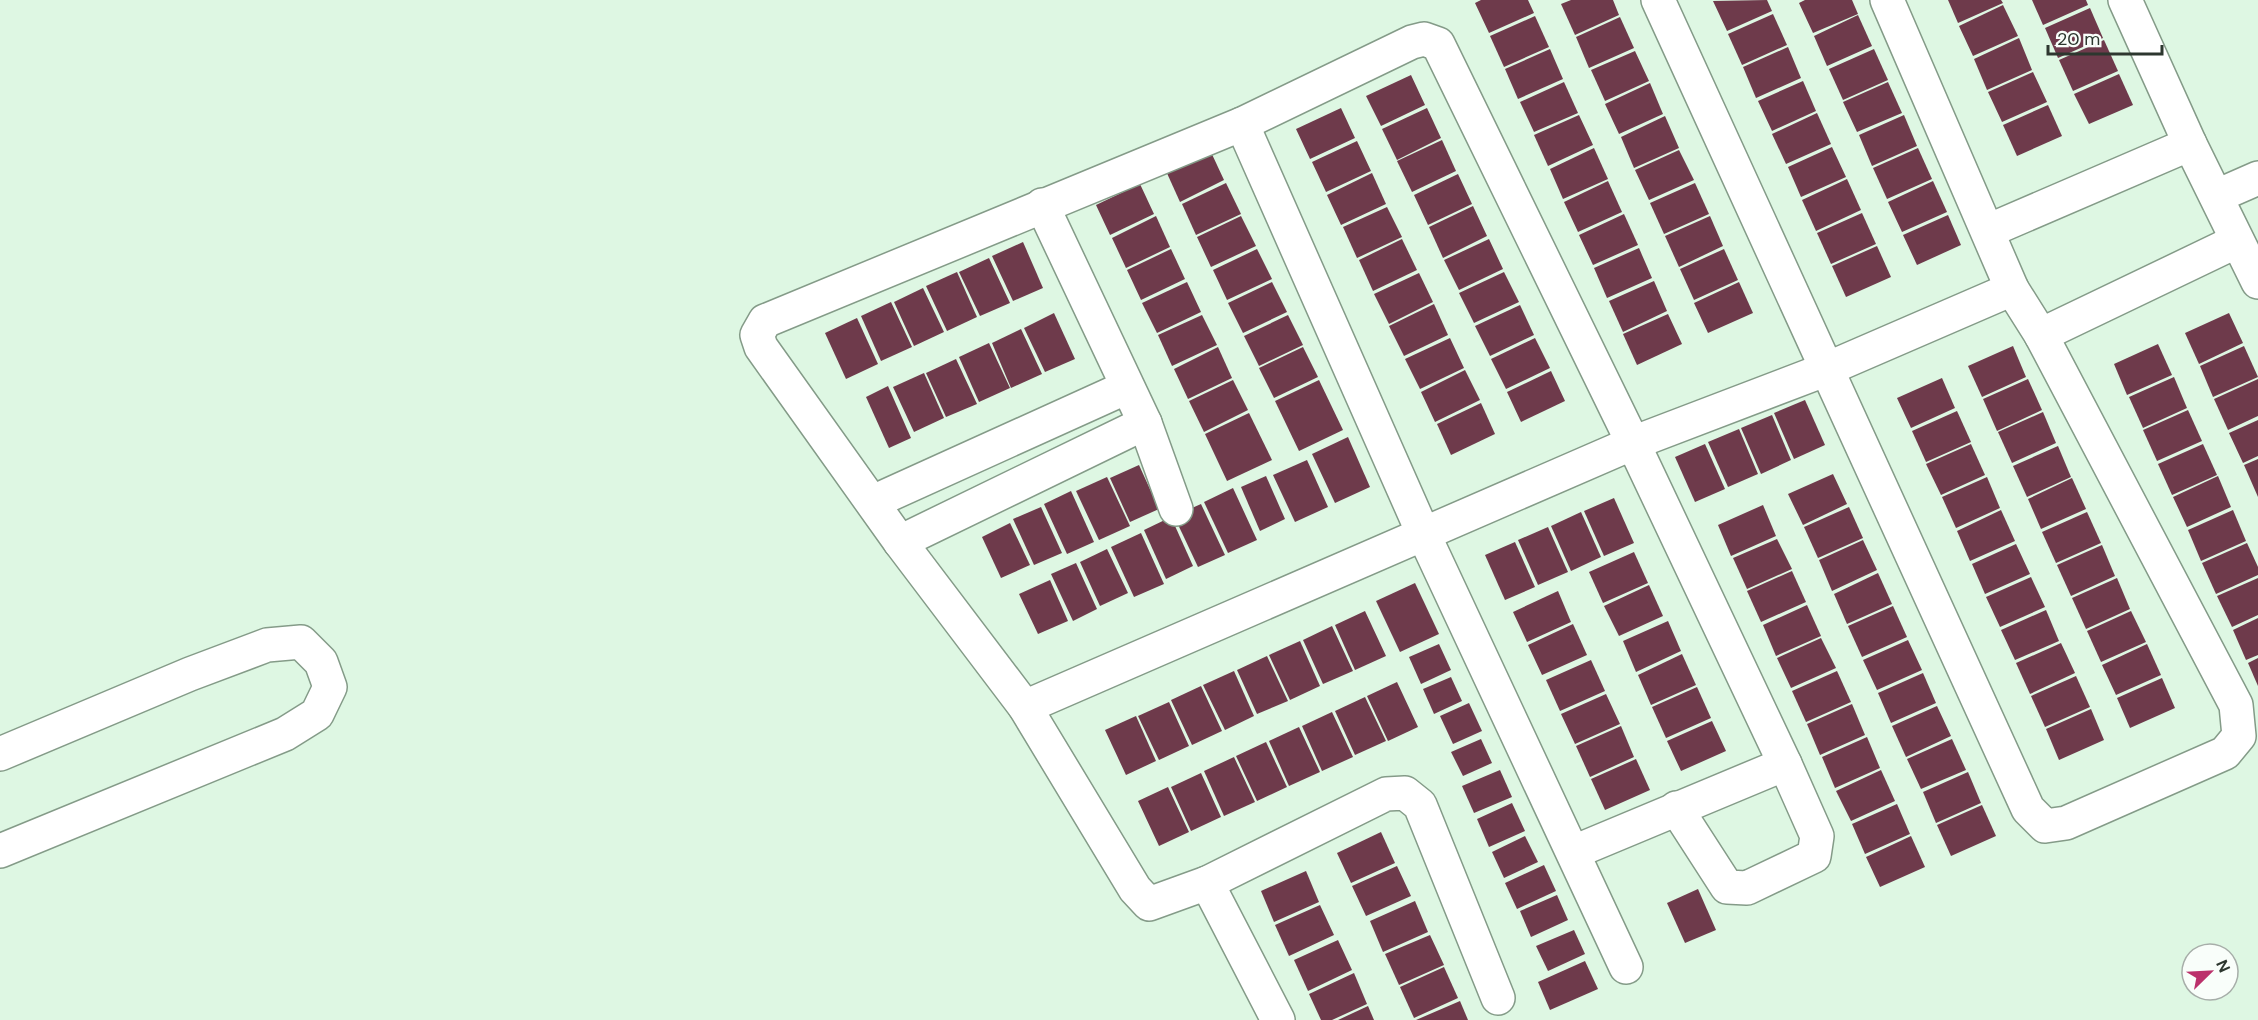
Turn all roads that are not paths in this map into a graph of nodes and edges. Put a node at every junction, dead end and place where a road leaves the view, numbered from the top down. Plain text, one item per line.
1 (1658, 0) edge
2 (1887, 0) edge
3 (2125, 0) edge
4 (1242, 124) junction
5 (2190, 144) junction
6 (2258, 178) edge
7 (2217, 195) junction
8 (1041, 205) junction
9 (1988, 231) junction
10 (2237, 241) junction
11 (2258, 282) edge
12 (2012, 289) junction
13 (2041, 335) junction
14 (1827, 369) junction
15 (1127, 387) junction
16 (1144, 423) junction
17 (1633, 443) junction
18 (873, 502) junction
19 (1176, 508) dead end
20 (1423, 533) junction
21 (900, 542) junction
22 (1025, 707) junction
23 (0, 754) edge
24 (1785, 764) junction
25 (1676, 808) junction
26 (0, 851) edge
27 (1574, 852) junction
28 (1207, 883) junction
29 (1626, 967) dead end
30 (1498, 998) dead end
31 (1278, 1020) edge

1 - 14 street
2 - 9 street
3 - 5 street
4 - 8 street
4 - 17 street
4 - 20 street
5 - 7 street
5 - 9 street
6 - 7 street
7 - 10 street
8 - 15 street
8 - 18 street
9 - 12 street
10 - 11 street
10 - 13 street
12 - 13 street
12 - 14 street
13 - 14 street
14 - 17 street
15 - 16 street
15 - 18 street
16 - 19 street
16 - 21 street
17 - 20 street
17 - 24 street
18 - 21 street
20 - 22 street
20 - 27 street
21 - 22 street
22 - 28 street
23 - 26 street
24 - 25 street
24 - 25 street
25 - 27 street
27 - 29 street
28 - 30 street
28 - 31 street

